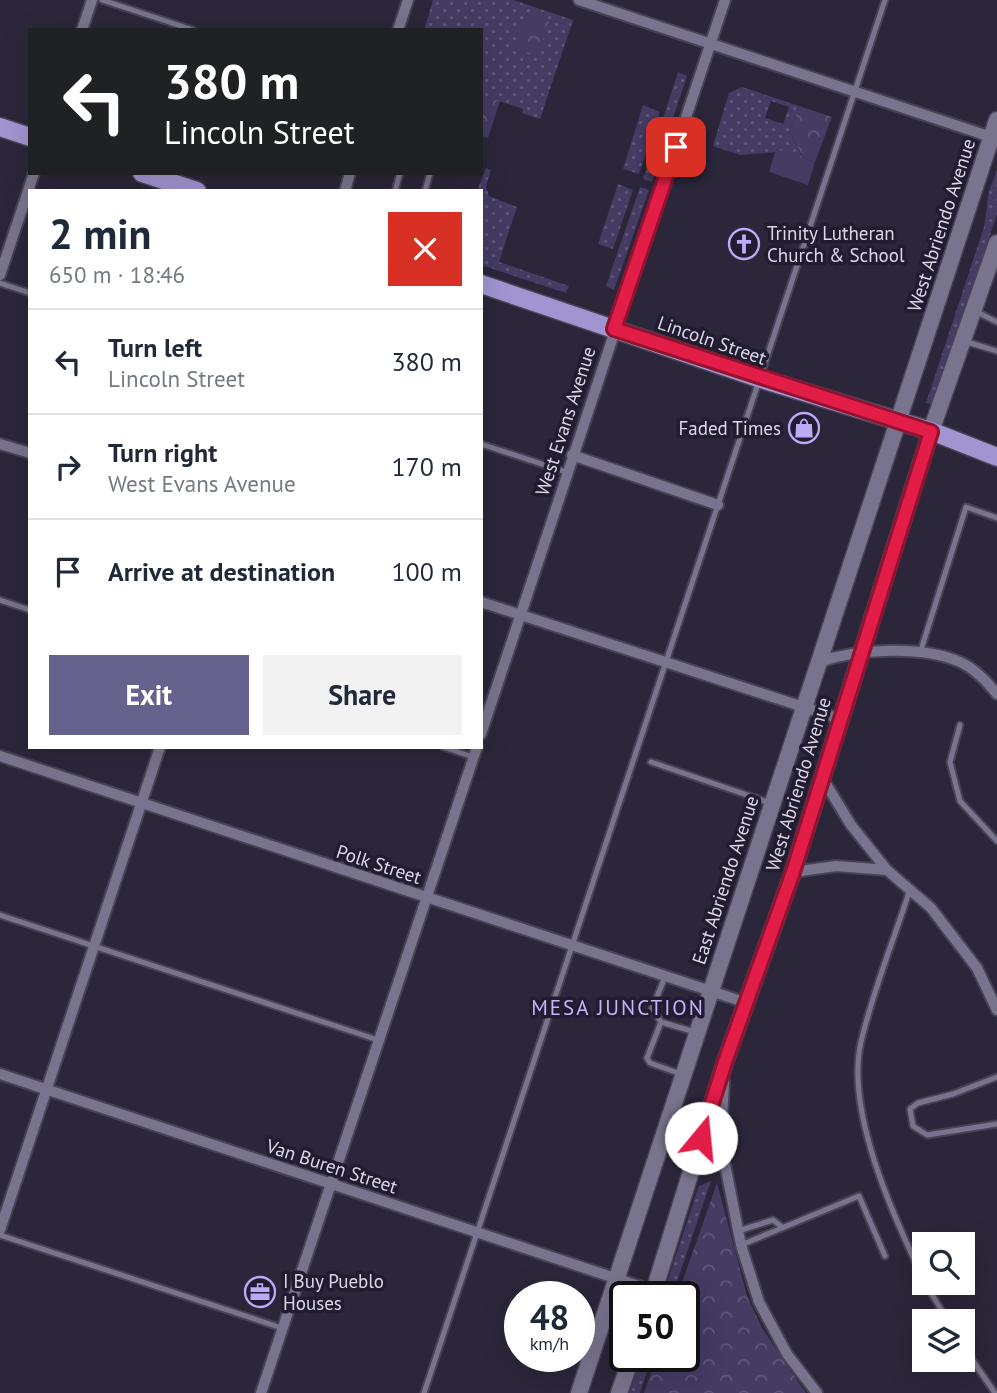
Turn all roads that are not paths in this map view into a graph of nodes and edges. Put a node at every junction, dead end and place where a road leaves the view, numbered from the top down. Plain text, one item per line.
1 (92, 0) edge
2 (102, 0) edge
3 (408, 0) edge
4 (579, 0) edge
5 (725, 0) edge
6 (885, 0) edge
7 (83, 28) edge
8 (187, 28) edge
9 (399, 28) edge
10 (711, 43) junction
11 (854, 93) junction
12 (997, 120) edge
13 (0, 127) edge
14 (28, 136) edge
15 (994, 138) edge
16 (148, 175) edge
17 (191, 189) edge
18 (28, 191) edge
19 (997, 243) edge
20 (0, 275) edge
21 (0, 283) edge
22 (483, 286) edge
23 (28, 292) edge
24 (974, 310) junction
25 (997, 322) edge
26 (614, 329) junction
27 (964, 341) junction
28 (997, 351) edge
29 (758, 378) junction
30 (900, 422) junction
31 (931, 432) junction
32 (0, 444) edge
33 (483, 445) edge
34 (28, 452) edge
35 (572, 455) junction
36 (997, 457) edge
37 (566, 472) junction
38 (718, 505) junction
39 (997, 518) edge
40 (0, 600) edge
41 (483, 602) edge
42 (28, 609) edge
43 (522, 615) junction
44 (862, 651) junction
45 (920, 653) junction
46 (665, 662) junction
47 (819, 662) junction
48 (992, 682) edge
49 (997, 694) edge
50 (803, 707) junction
51 (840, 719) junction
52 (960, 725) dead end
53 (483, 728) edge
54 (159, 749) edge
55 (456, 749) edge
56 (475, 752) edge
57 (0, 756) edge
58 (651, 762) dead end
59 (822, 779) junction
60 (141, 803) junction
61 (773, 803) junction
62 (997, 841) edge
63 (887, 870) junction
64 (793, 872) junction
65 (909, 889) junction
66 (425, 898) junction
67 (0, 915) edge
68 (94, 946) junction
69 (571, 946) junction
70 (665, 977) junction
71 (710, 992) junction
72 (747, 1003) junction
73 (997, 1010) edge
74 (661, 1022) junction
75 (697, 1033) junction
76 (378, 1040) junction
77 (725, 1062) junction
78 (0, 1074) edge
79 (683, 1075) junction
80 (997, 1077) edge
81 (48, 1090) junction
82 (997, 1124) edge
83 (330, 1184) junction
84 (782, 1227) junction
85 (738, 1231) junction
86 (0, 1232) edge
87 (476, 1232) junction
88 (741, 1245) junction
89 (912, 1251) edge
90 (885, 1256) dead end
91 (618, 1280) junction
92 (657, 1281) edge
93 (282, 1328) junction
94 (975, 1364) edge
95 (627, 1372) edge
96 (261, 1393) edge
97 (424, 1393) edge
98 (579, 1393) edge
99 (620, 1393) edge
100 (817, 1393) edge
101 (995, 1393) edge

1 - 7 street
2 - 8 lane
3 - 9 street
4 - 10 street
5 - 10 street, West Evans Avenue
6 - 11 lane
10 - 11 street
10 - 26 street, West Evans Avenue
11 - 15 street
11 - 29 lane
12 - 15 main road, West Abriendo Avenue
13 - 14 main road
15 - 30 main road, West Abriendo Avenue
16 - 17 main road
18 - 20 street
19 - 24 main road, West Abriendo Avenue
21 - 23 lane
22 - 26 main road, Lincoln Street
24 - 25 lane
24 - 27 main road, West Abriendo Avenue
26 - 29 main road, Lincoln Street
26 - 35 street, West Evans Avenue
27 - 28 lane
27 - 31 main road, West Abriendo Avenue
29 - 30 main road, Lincoln Street
29 - 38 lane
30 - 31 main road, Lincoln Street
30 - 47 main road, East Abriendo Avenue
31 - 36 main road, Lincoln Street
31 - 44 main road, West Abriendo Avenue
32 - 34 street
33 - 37 lane
35 - 37 street, West Evans Avenue
35 - 38 street
37 - 43 street, West Evans Avenue
38 - 46 lane
39 - 45 lane
40 - 42 lane
41 - 43 street
43 - 46 street
43 - 53 street, West Evans Avenue
44 - 45 street
44 - 47 street
44 - 51 main road, West Abriendo Avenue
45 - 48 street
46 - 50 street
46 - 69 lane
47 - 50 main road, East Abriendo Avenue
48 - 49 street
50 - 51 street
50 - 61 main road, East Abriendo Avenue
51 - 59 main road, West Abriendo Avenue
52 - 62 lane
54 - 60 street
55 - 56 lane
56 - 66 street
57 - 60 street, Polk Street
58 - 61 lane
59 - 63 street
59 - 64 main road, West Abriendo Avenue
60 - 66 street, Polk Street
60 - 68 street
61 - 71 main road, East Abriendo Avenue
63 - 64 street
63 - 65 street
64 - 72 main road, West Abriendo Avenue
65 - 73 street
65 - 89 lane
66 - 69 street, Polk Street
66 - 76 street
67 - 68 lane
68 - 76 lane
68 - 81 street
69 - 70 street, Polk Street
69 - 87 lane
70 - 71 street, Polk Street
70 - 74 lane
71 - 72 street, Polk Street
71 - 75 main road, East Abriendo Avenue
72 - 77 main road, West Abriendo Avenue
74 - 75 lane
74 - 79 lane
75 - 79 main road, East Abriendo Avenue
76 - 83 street
77 - 85 street
77 - 92 main road, West Abriendo Avenue
78 - 81 street, Van Buren Street
79 - 91 main road, East Abriendo Avenue
80 - 82 lane
81 - 83 street, Van Buren Street
81 - 86 street
83 - 87 street, Van Buren Street
83 - 93 street
84 - 85 lane
84 - 88 lane
84 - 90 lane
85 - 88 street
86 - 93 lane
87 - 91 street, Van Buren Street
87 - 97 lane
88 - 100 street
91 - 98 main road, East Abriendo Avenue
93 - 96 street
94 - 101 lane
95 - 99 main road

